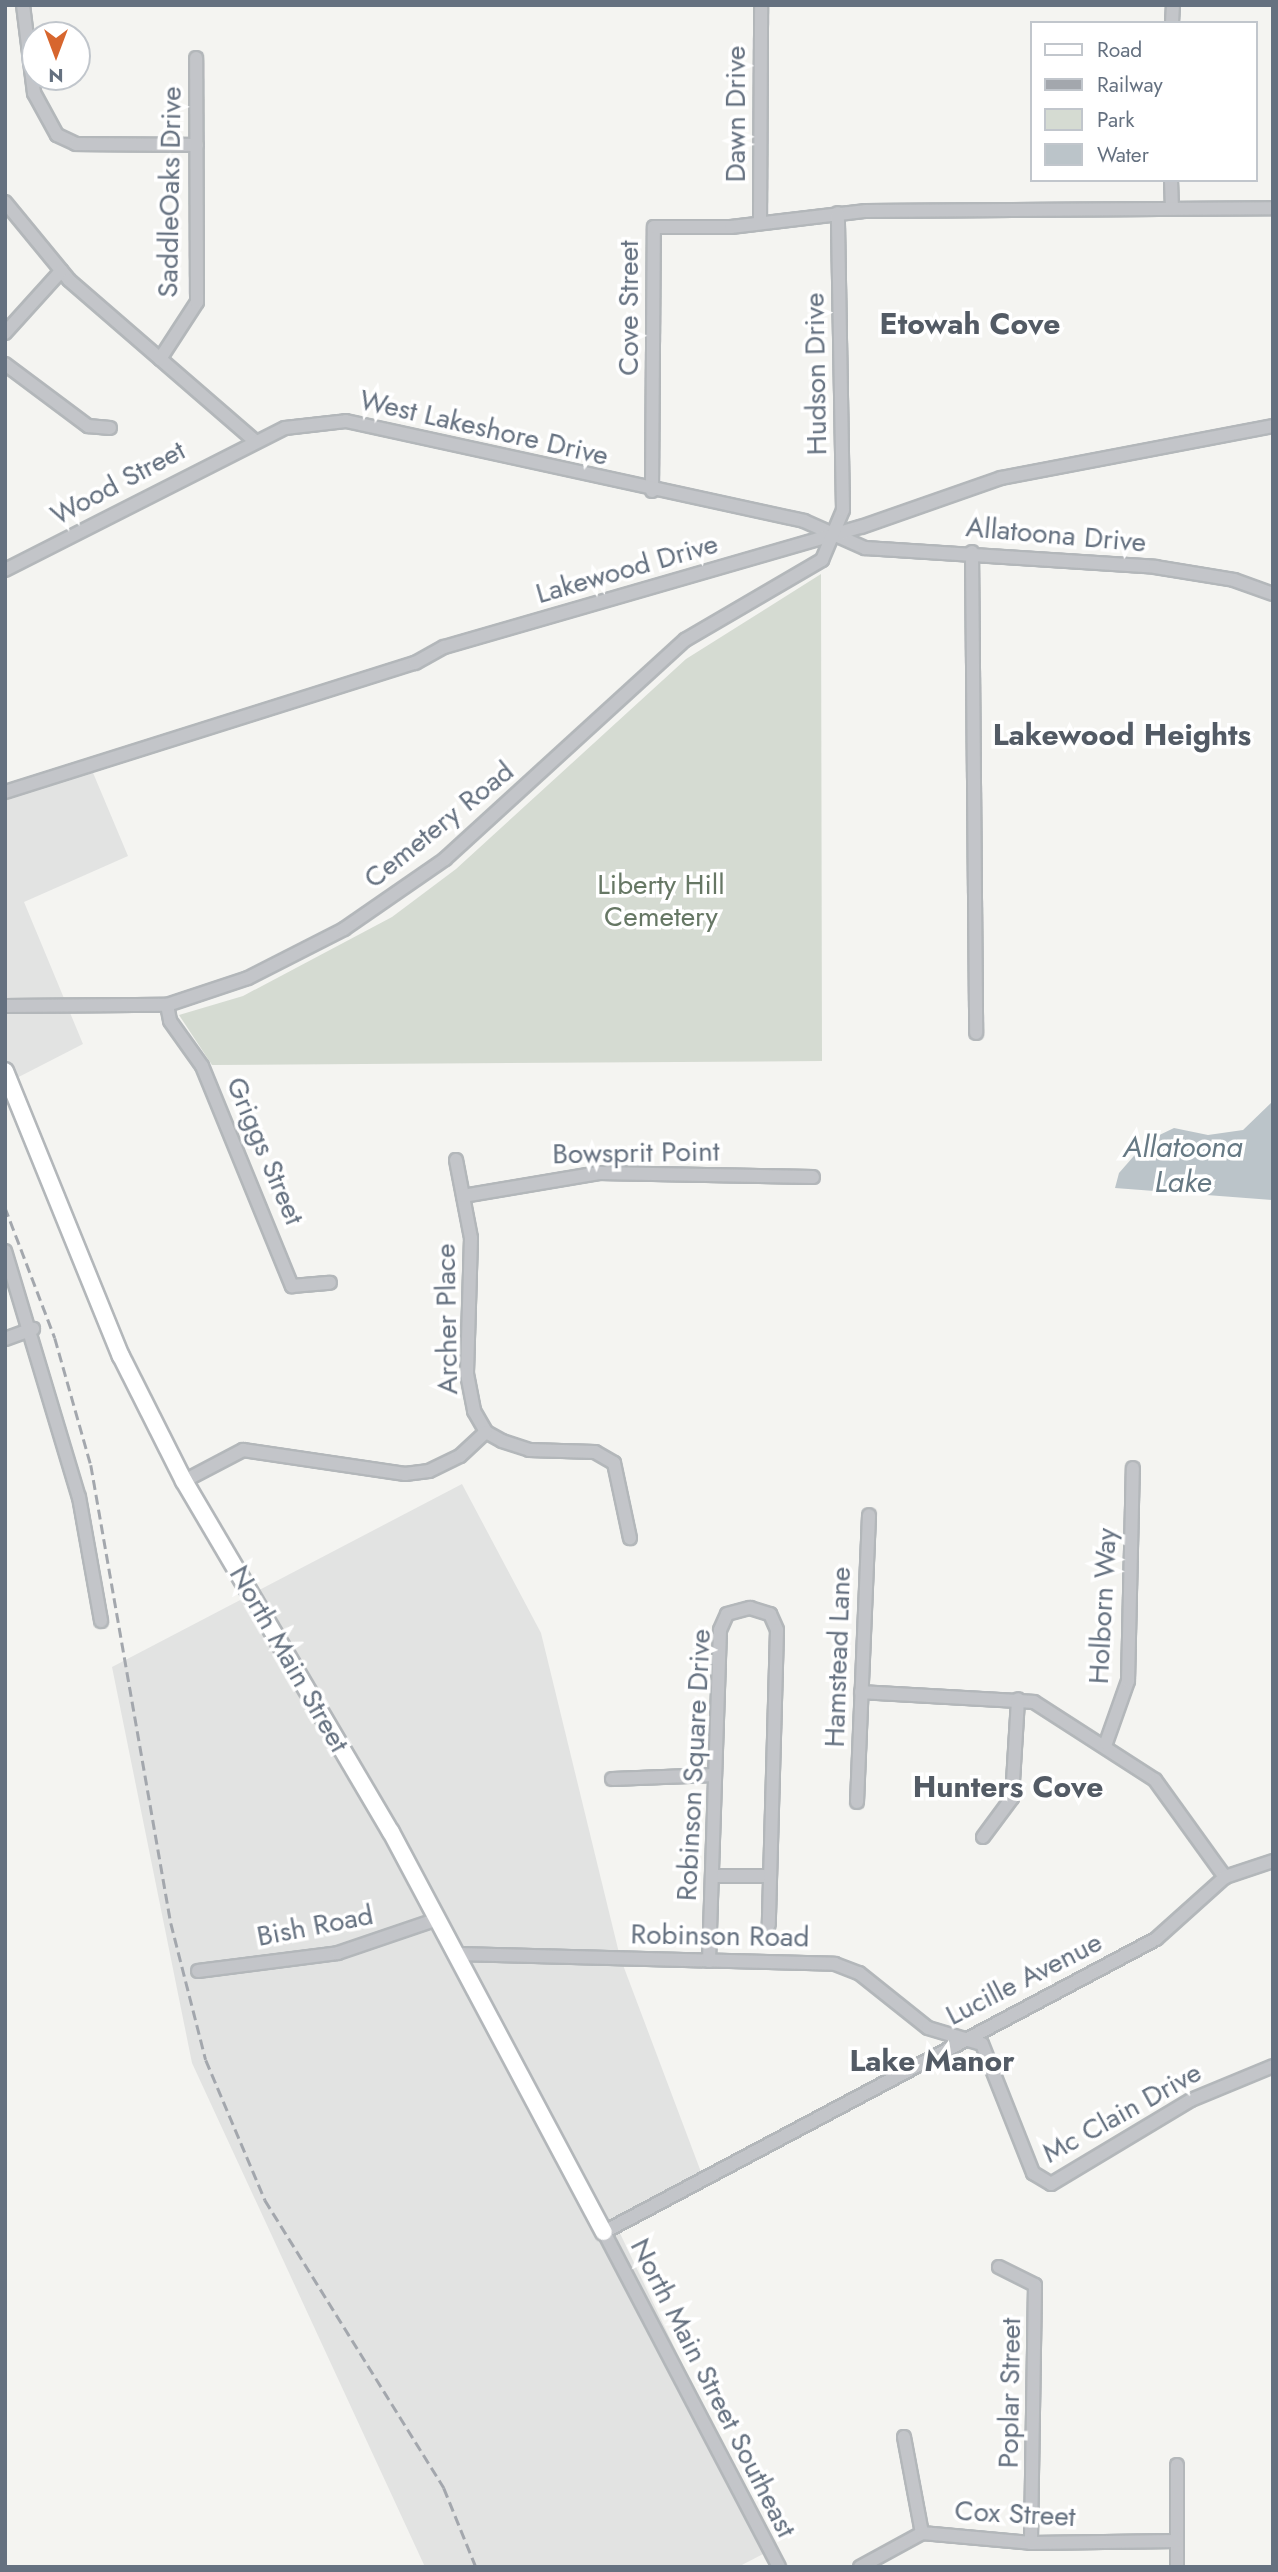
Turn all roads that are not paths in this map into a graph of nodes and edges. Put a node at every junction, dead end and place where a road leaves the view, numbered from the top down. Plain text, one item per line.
1 (23, 5) edge
2 (761, 5) edge
3 (196, 58) dead end
4 (198, 145) junction
5 (1171, 182) edge
6 (5, 202) edge
7 (1172, 208) junction
8 (1273, 208) edge
9 (838, 213) junction
10 (760, 223) junction
11 (61, 271) junction
12 (5, 332) edge
13 (160, 359) junction
14 (5, 364) edge
15 (1273, 426) edge
16 (110, 428) dead end
17 (255, 441) junction
18 (652, 491) junction
19 (835, 534) junction
20 (972, 552) junction
21 (5, 570) edge
22 (1273, 594) edge
23 (5, 792) edge
24 (167, 1005) junction
25 (5, 1006) edge
26 (976, 1033) dead end
27 (5, 1071) edge
28 (456, 1160) dead end
29 (813, 1177) dead end
30 (463, 1196) junction
31 (5, 1251) edge
32 (330, 1283) dead end
33 (33, 1329) junction
34 (5, 1339) edge
35 (486, 1432) junction
36 (1133, 1468) dead end
37 (184, 1481) junction
38 (869, 1515) dead end
39 (630, 1538) dead end
40 (101, 1621) dead end
41 (861, 1692) junction
42 (1018, 1699) junction
43 (1106, 1743) junction
44 (715, 1775) junction
45 (612, 1779) dead end
46 (857, 1802) dead end
47 (983, 1837) dead end
48 (1273, 1861) edge
49 (712, 1875) junction
50 (769, 1876) junction
51 (1225, 1878) junction
52 (438, 1919) junction
53 (769, 1925) dead end
54 (458, 1954) junction
55 (709, 1961) junction
56 (198, 1971) dead end
57 (957, 2039) junction
58 (1273, 2066) edge
59 (604, 2232) junction
60 (999, 2267) dead end
61 (904, 2437) dead end
62 (1177, 2465) dead end
63 (922, 2533) junction
64 (1177, 2542) junction
65 (1031, 2543) junction
66 (778, 2566) edge
67 (860, 2567) edge
68 (1177, 2567) edge

1 - 4 street
2 - 10 street, Dawn Drive
3 - 4 street, SaddleOaks Drive
4 - 13 street, SaddleOaks Drive
5 - 7 street
6 - 11 street
7 - 8 street, Cove Street
7 - 9 street, Cove Street
9 - 10 street, Cove Street
9 - 19 street, Hudson Drive
10 - 18 street, Cove Street
11 - 12 street
11 - 13 street
13 - 17 street
14 - 16 street
15 - 19 street, Lakewood Drive
17 - 18 street, West Lakeshore Drive
17 - 21 street, Wood Street
18 - 19 street, West Lakeshore Drive
19 - 20 street, Allatoona Drive
19 - 23 street, Lakewood Drive
19 - 24 street, Cemetery Road
20 - 22 street, Allatoona Drive
20 - 26 street
24 - 25 street, Cemetery Road
24 - 32 street, Griggs Street
27 - 37 main road, North Main Street
28 - 30 street, Archer Place
29 - 30 street, Bowsprit Point
30 - 35 street, Archer Place
31 - 33 street
33 - 34 street
33 - 40 street
35 - 37 street
35 - 39 street
36 - 43 street, Holborn Way
37 - 52 main road, North Main Street
38 - 41 street, Hamstead Lane
41 - 42 street
41 - 46 street, Hamstead Lane
42 - 43 street
42 - 47 street
43 - 51 street
44 - 45 street
44 - 49 street, Robinson Square Drive
44 - 50 street, Robinson Square Drive
48 - 51 street, Lucille Avenue
49 - 50 street
49 - 55 street, Robinson Square Drive
50 - 53 street
51 - 57 street, Lucille Avenue
52 - 54 main road, North Main Street
52 - 56 street, Bish Road
54 - 55 street, Robinson Road
54 - 59 main road, North Main Street
55 - 57 street, Robinson Road
57 - 58 street, Mc Clain Drive
57 - 59 street, Lucille Avenue
59 - 66 street, North Main Street Southeast
60 - 65 street, Poplar Street
61 - 63 street
62 - 64 street
63 - 65 street, Cox Street
63 - 67 street, Cox Street
64 - 65 street, Cox Street
64 - 68 street

